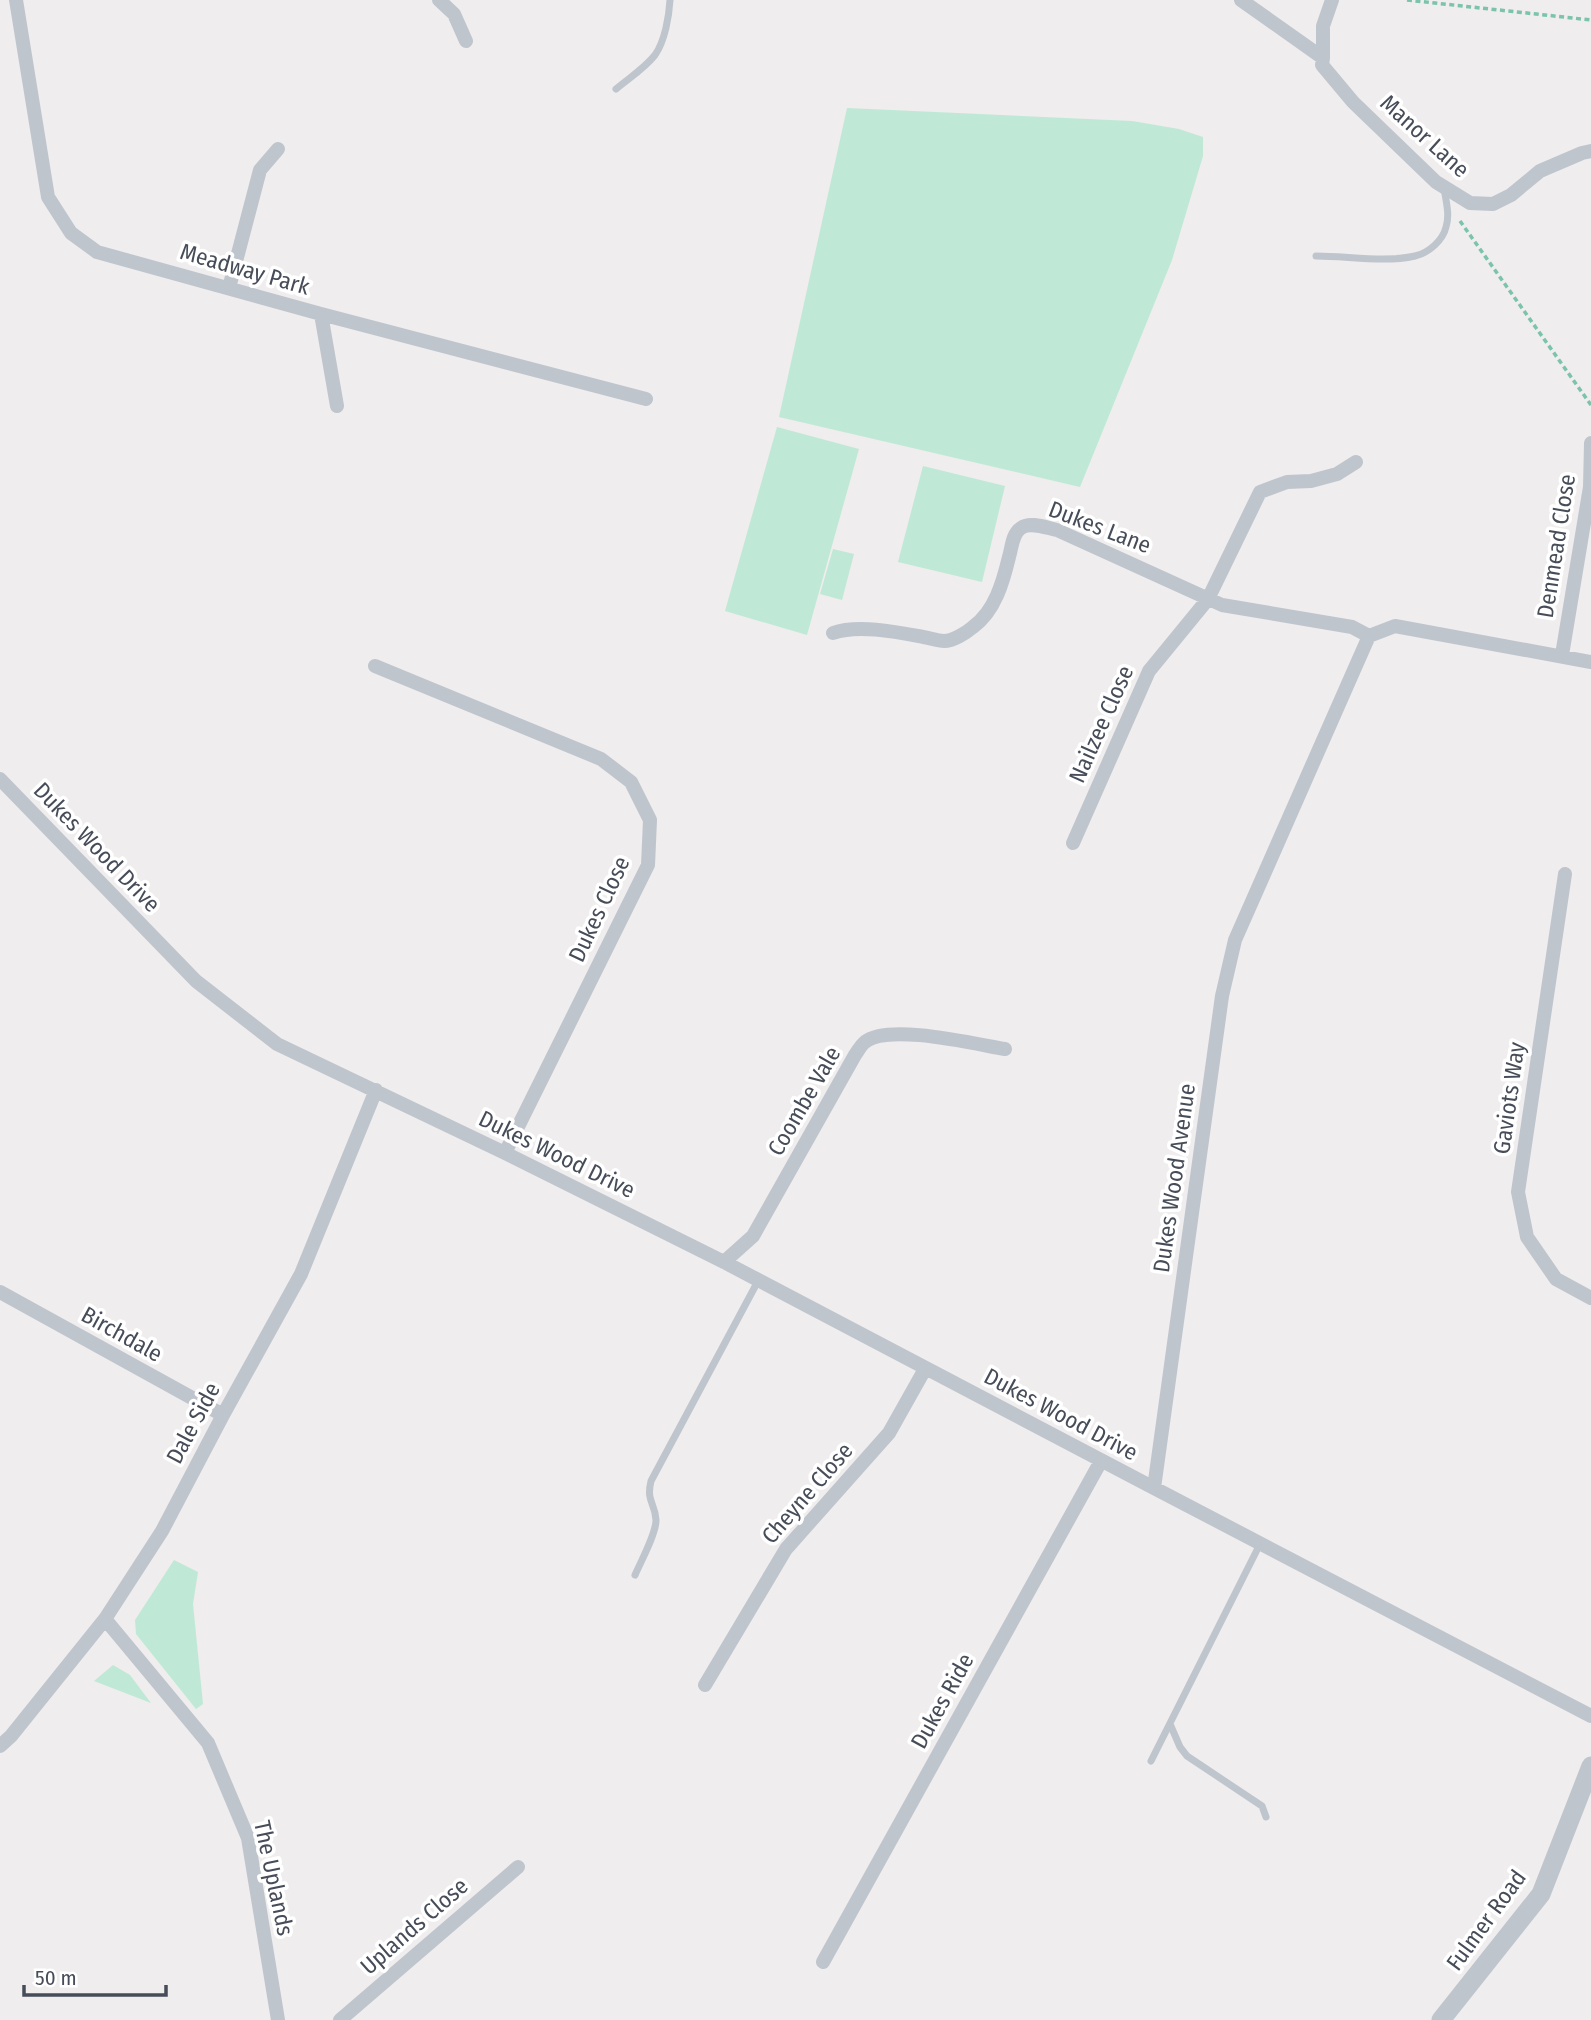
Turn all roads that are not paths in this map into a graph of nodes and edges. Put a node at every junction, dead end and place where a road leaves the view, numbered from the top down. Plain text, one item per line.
1 (16, 0) edge
2 (439, 0) edge
3 (670, 0) edge
4 (1241, 0) edge
5 (1332, 0) edge
6 (466, 41) dead end
7 (1323, 58) junction
8 (616, 89) dead end
9 (278, 149) dead end
10 (1591, 151) edge
11 (1444, 188) junction
12 (1316, 256) dead end
13 (229, 288) junction
14 (321, 314) junction
15 (646, 399) dead end
16 (337, 406) dead end
17 (1591, 443) edge
18 (1356, 462) dead end
19 (1208, 599) junction
20 (833, 634) dead end
21 (1370, 636) junction
22 (1562, 655) junction
23 (1591, 662) edge
24 (375, 666) dead end
25 (0, 779) edge
26 (1073, 843) dead end
27 (1564, 874) dead end
28 (1004, 1049) dead end
29 (376, 1090) junction
30 (505, 1153) junction
31 (724, 1262) junction
32 (758, 1281) junction
33 (0, 1292) edge
34 (1591, 1298) edge
35 (925, 1369) junction
36 (223, 1415) junction
37 (1101, 1461) junction
38 (1154, 1488) junction
39 (1259, 1544) junction
40 (635, 1575) dead end
41 (105, 1619) junction
42 (705, 1685) dead end
43 (1591, 1716) edge
44 (1170, 1724) junction
45 (0, 1746) edge
46 (1151, 1761) dead end
47 (1591, 1766) edge
48 (1266, 1817) dead end
49 (518, 1867) dead end
50 (823, 1962) dead end
51 (278, 2020) edge
52 (340, 2020) edge
53 (1441, 2020) edge

1 - 13 street, Meadway Park
2 - 6 street
3 - 8 lane
4 - 7 street, Manor Lane
5 - 7 street
7 - 11 street, Manor Lane
9 - 13 street
10 - 11 street, Manor Lane
11 - 12 lane
13 - 14 street, Meadway Park
14 - 15 street, Meadway Park
14 - 16 street
17 - 22 street, Denmead Close
18 - 19 street, Nailzee Close
19 - 20 street, Dukes Lane
19 - 21 street, Dukes Lane
19 - 26 street, Nailzee Close
21 - 22 street
21 - 38 street, Dukes Wood Avenue
22 - 23 street
24 - 30 street, Dukes Close
25 - 29 street, Dukes Wood Drive
27 - 34 street, Gaviots Way
28 - 31 street, Coombe Vale
29 - 30 street, Dukes Wood Drive
29 - 36 street, Dale Side
30 - 31 street, Dukes Wood Drive
31 - 32 street, Dukes Wood Drive
32 - 35 street, Dukes Wood Drive
32 - 40 lane
33 - 36 street, Birchdale
35 - 37 street, Dukes Wood Drive
35 - 42 street, Cheyne Close
36 - 41 street, Dale Side
37 - 38 street, Dukes Wood Drive
37 - 50 street, Dukes Ride
38 - 39 street
39 - 43 street
39 - 44 lane
41 - 45 street, Dale Side
41 - 51 street, The Uplands
44 - 46 lane
44 - 48 lane
47 - 53 street, Fulmer Road
49 - 52 street, Uplands Close

